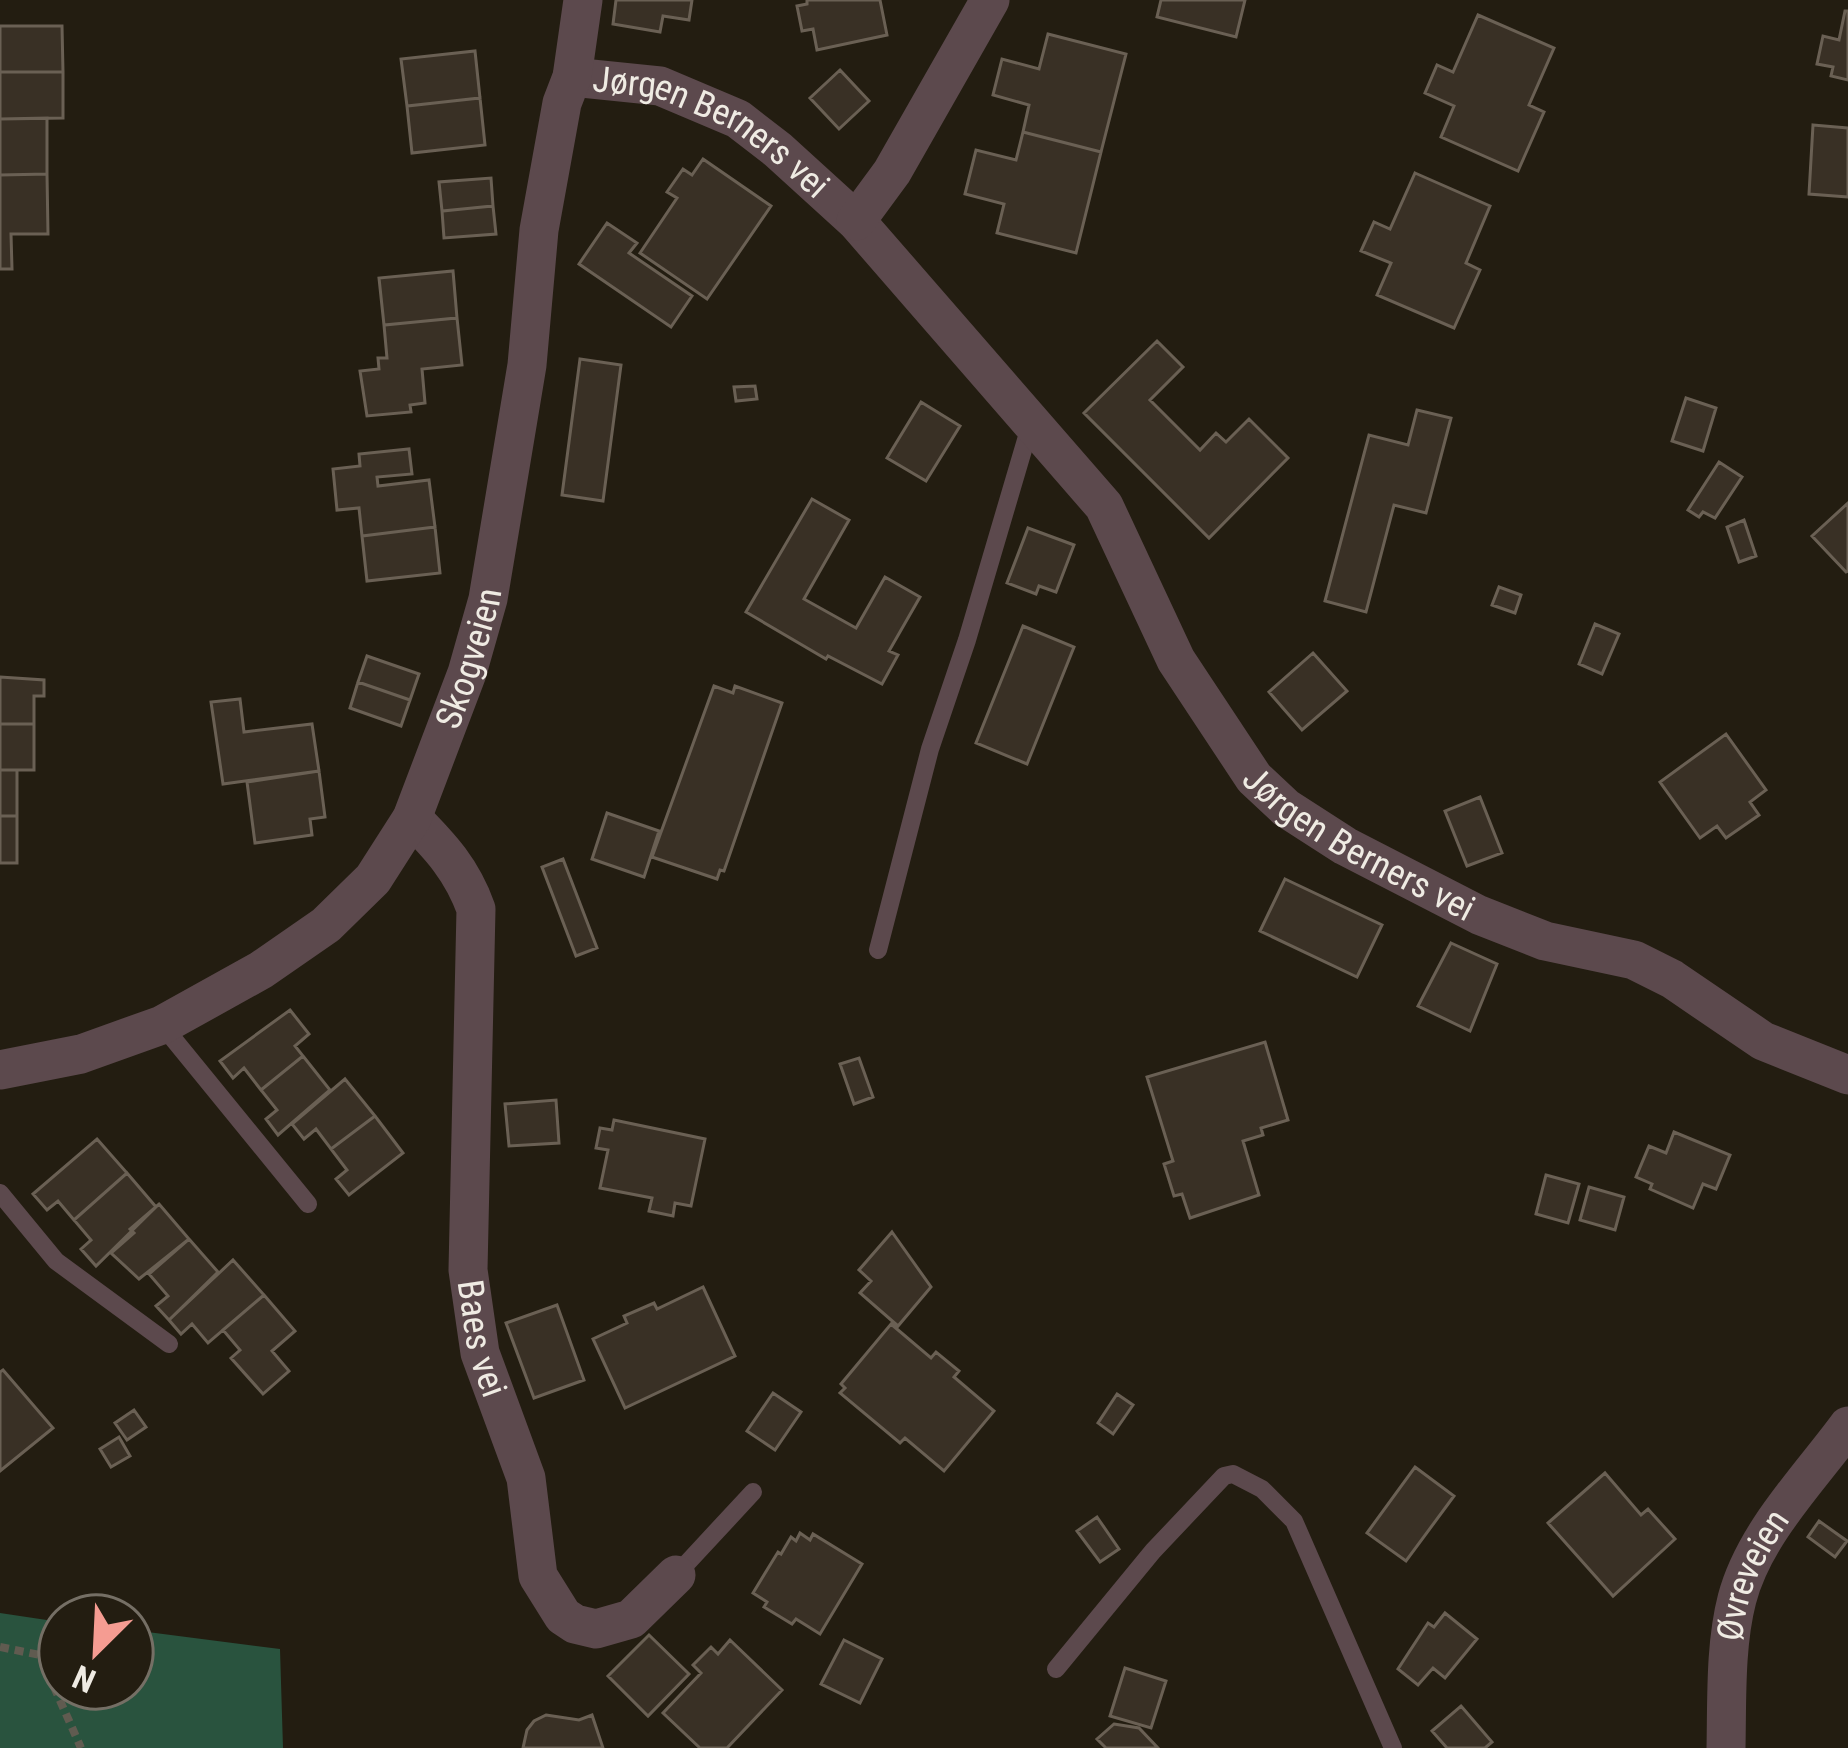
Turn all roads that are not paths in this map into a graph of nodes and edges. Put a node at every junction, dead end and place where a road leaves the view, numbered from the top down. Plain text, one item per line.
1 (584, 0) edge
2 (990, 0) edge
3 (572, 77) junction
4 (856, 220) junction
5 (1031, 423) junction
6 (412, 818) junction
7 (878, 950) dead end
8 (162, 1024) junction
9 (0, 1070) edge
10 (1848, 1075) edge
11 (0, 1193) edge
12 (308, 1204) dead end
13 (170, 1344) dead end
14 (1848, 1426) edge
15 (753, 1492) dead end
16 (676, 1575) joint
17 (1055, 1669) dead end
18 (1393, 1748) edge
19 (1726, 1748) edge

1 - 3 street, Skogveien
2 - 4 street
3 - 4 street, Jørgen Berners vei
3 - 6 street, Skogveien
4 - 5 street, Jørgen Berners vei
5 - 7 lane
5 - 10 street, Jørgen Berners vei
6 - 8 street, Skogveien
6 - 16 street, Baes vei
8 - 9 street, Skogveien
8 - 12 lane
11 - 13 lane
14 - 19 street, Øvreveien
15 - 16 lane, Baes vei
17 - 18 lane

